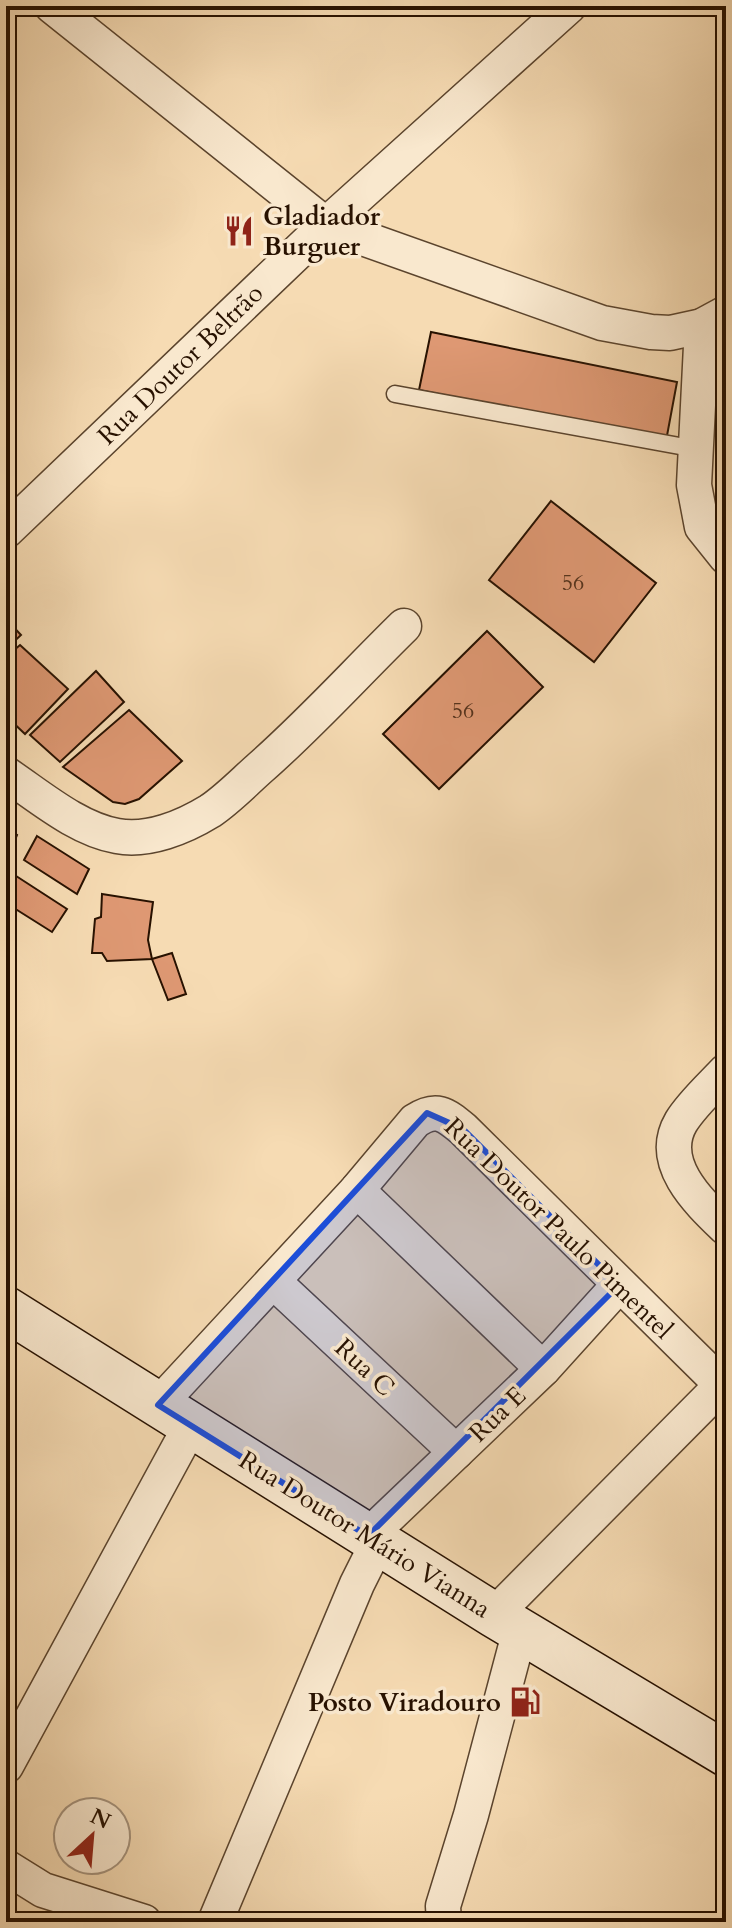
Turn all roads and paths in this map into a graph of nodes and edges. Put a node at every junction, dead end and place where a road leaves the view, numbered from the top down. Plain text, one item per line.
1 (569, 6) edge
2 (64, 9) edge
3 (326, 225) junction
4 (714, 320) edge
5 (395, 394) dead end
6 (696, 449) junction
7 (6, 531) edge
8 (726, 557) edge
9 (404, 626) dead end
10 (6, 774) edge
11 (726, 1071) edge
12 (357, 1190) junction
13 (726, 1228) edge
14 (273, 1281) junction
15 (619, 1285) junction
16 (6, 1309) edge
17 (543, 1369) junction
18 (724, 1383) edge
19 (174, 1415) junction
20 (456, 1452) junction
21 (373, 1539) junction
22 (507, 1622) junction
23 (726, 1754) edge
24 (6, 1766) edge
25 (6, 1867) edge
26 (144, 1922) edge
27 (215, 1922) edge
28 (444, 1922) edge

1 - 3 street, Rua Doutor Beltrão
2 - 3 street
3 - 4 street
3 - 7 street, Rua Doutor Beltrão
4 - 6 street
5 - 6 lane
6 - 8 street
9 - 10 street
11 - 13 street
12 - 14 street
12 - 15 street, Rua Doutor Paulo Pimentel
12 - 17 street
14 - 19 street
14 - 20 street, Rua C
15 - 17 street, Rua E
15 - 18 street, Rua Doutor Paulo Pimentel
16 - 19 main road, Rua Doutor Mário Vianna
17 - 20 street, Rua E
18 - 22 street
19 - 21 main road, Rua Doutor Mário Vianna
19 - 24 street
20 - 21 street, Rua E
21 - 22 main road, Rua Doutor Mário Vianna
21 - 27 street, Rua E
22 - 23 main road, Rua Doutor Mário Vianna
22 - 28 street
25 - 26 street

